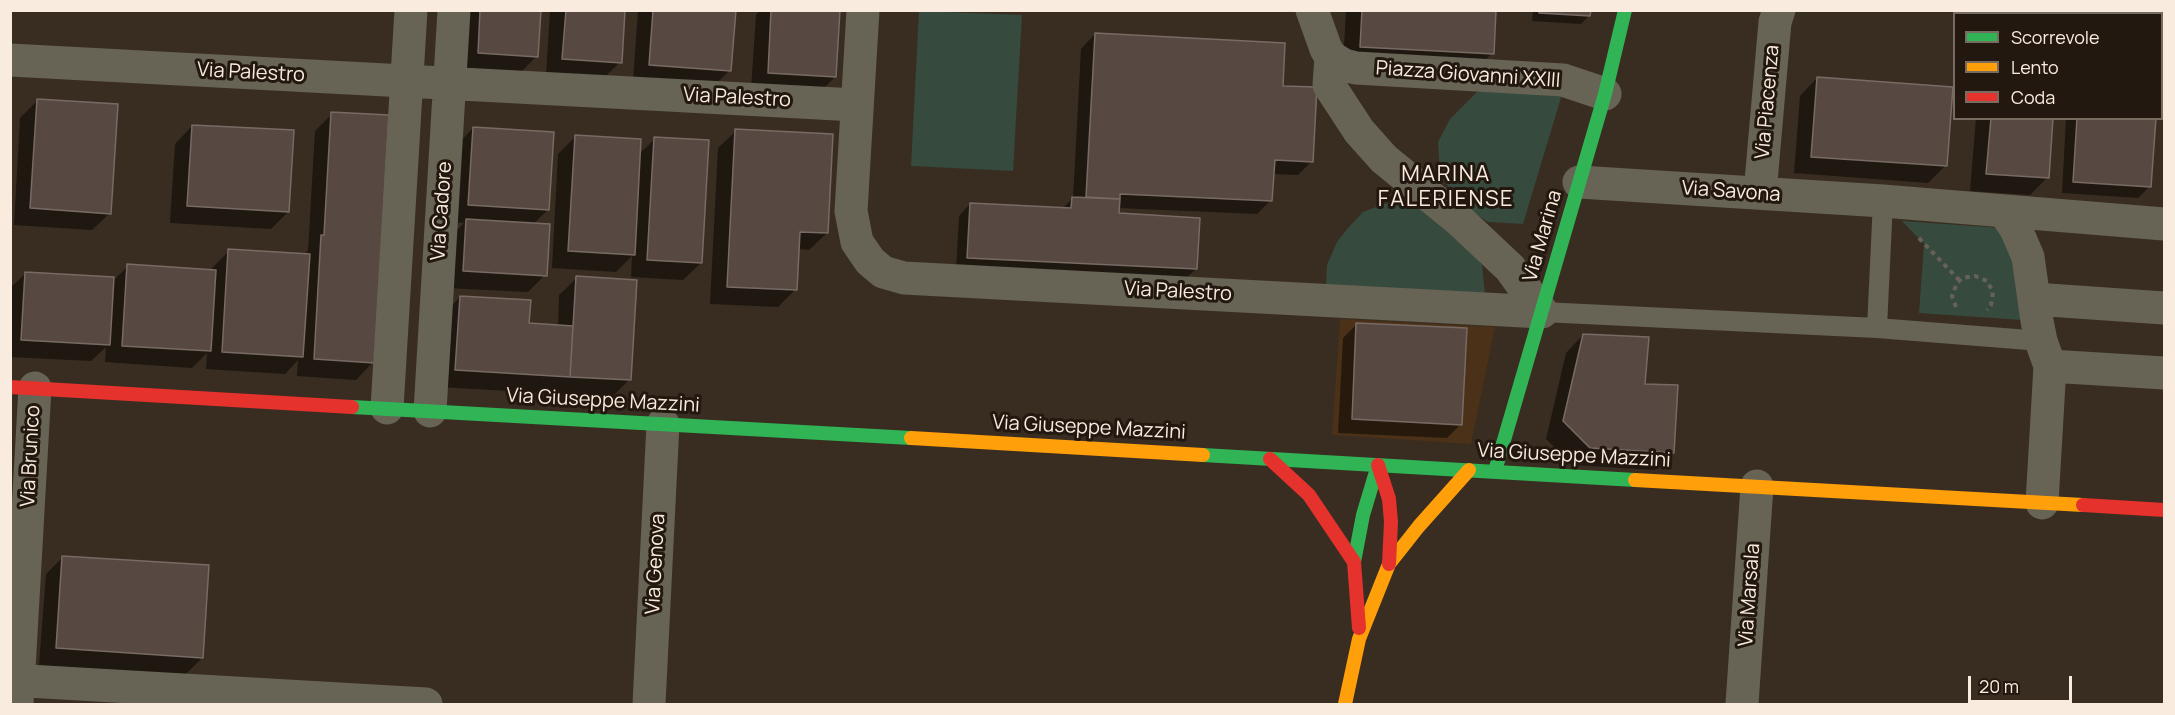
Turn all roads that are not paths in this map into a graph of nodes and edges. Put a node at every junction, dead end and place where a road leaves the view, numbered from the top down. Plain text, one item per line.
1 (411, 10) edge
2 (454, 10) edge
3 (862, 10) edge
4 (1312, 10) edge
5 (1624, 10) edge
6 (1779, 10) edge
7 (2151, 10) edge
8 (2164, 11) edge
9 (1331, 57) junction
10 (10, 60) edge
11 (407, 81) junction
12 (450, 83) junction
13 (1605, 94) junction
14 (856, 105) junction
15 (1579, 182) junction
16 (1760, 193) junction
17 (1883, 201) junction
18 (2004, 211) junction
19 (2164, 224) edge
20 (2034, 299) junction
21 (2164, 308) edge
22 (1542, 312) junction
23 (1876, 328) junction
24 (2046, 353) junction
25 (2164, 373) edge
26 (23, 387) edge
27 (387, 408) junction
28 (430, 411) junction
29 (663, 424) junction
30 (1270, 459) junction
31 (1378, 465) junction
32 (1469, 470) junction
33 (1495, 471) junction
34 (1757, 486) junction
35 (2042, 503) junction
36 (2164, 510) edge
37 (1354, 562) junction
38 (1389, 564) junction
39 (1359, 639) junction
40 (15, 688) edge
41 (426, 705) edge
42 (649, 705) edge
43 (1345, 705) edge
44 (1742, 705) edge

1 - 11 street
2 - 12 street, Via Cadore
3 - 14 street
4 - 9 street
5 - 13 main road, Via Marina
6 - 16 street, Via Piacenza
7 - 8 street
9 - 13 street, Piazza Giovanni XXIII
9 - 22 street
10 - 11 street, Via Palestro
11 - 12 street, Via Palestro
11 - 27 street
12 - 14 street, Via Palestro
12 - 28 street, Via Cadore
13 - 15 main road, Via Marina
14 - 22 street, Via Palestro
15 - 16 street, Via Savona
15 - 22 main road, Via Marina
16 - 17 street, Via Savona
17 - 18 street, Via Savona
17 - 23 lane
18 - 19 street, Via Savona
18 - 20 street
20 - 21 street
20 - 24 street
22 - 23 lane
22 - 33 main road, Via Marina
23 - 24 lane
24 - 25 street
24 - 35 street
26 - 27 main road, Via Giuseppe Mazzini
26 - 40 street, Via Brunico
27 - 28 main road, Via Giuseppe Mazzini
28 - 29 main road, Via Giuseppe Mazzini
29 - 30 main road, Via Giuseppe Mazzini
29 - 42 street, Via Genova
30 - 31 main road, Via Giuseppe Mazzini
30 - 37 main road
31 - 32 main road, Via Giuseppe Mazzini
31 - 37 main road
31 - 38 main road
32 - 33 main road, Via Giuseppe Mazzini
32 - 38 main road
33 - 34 main road, Via Giuseppe Mazzini
34 - 35 main road, Via Giuseppe Mazzini
34 - 44 street, Via Marsala
35 - 36 main road, Via Giuseppe Mazzini
37 - 39 main road
38 - 39 main road
39 - 43 main road
40 - 41 street

